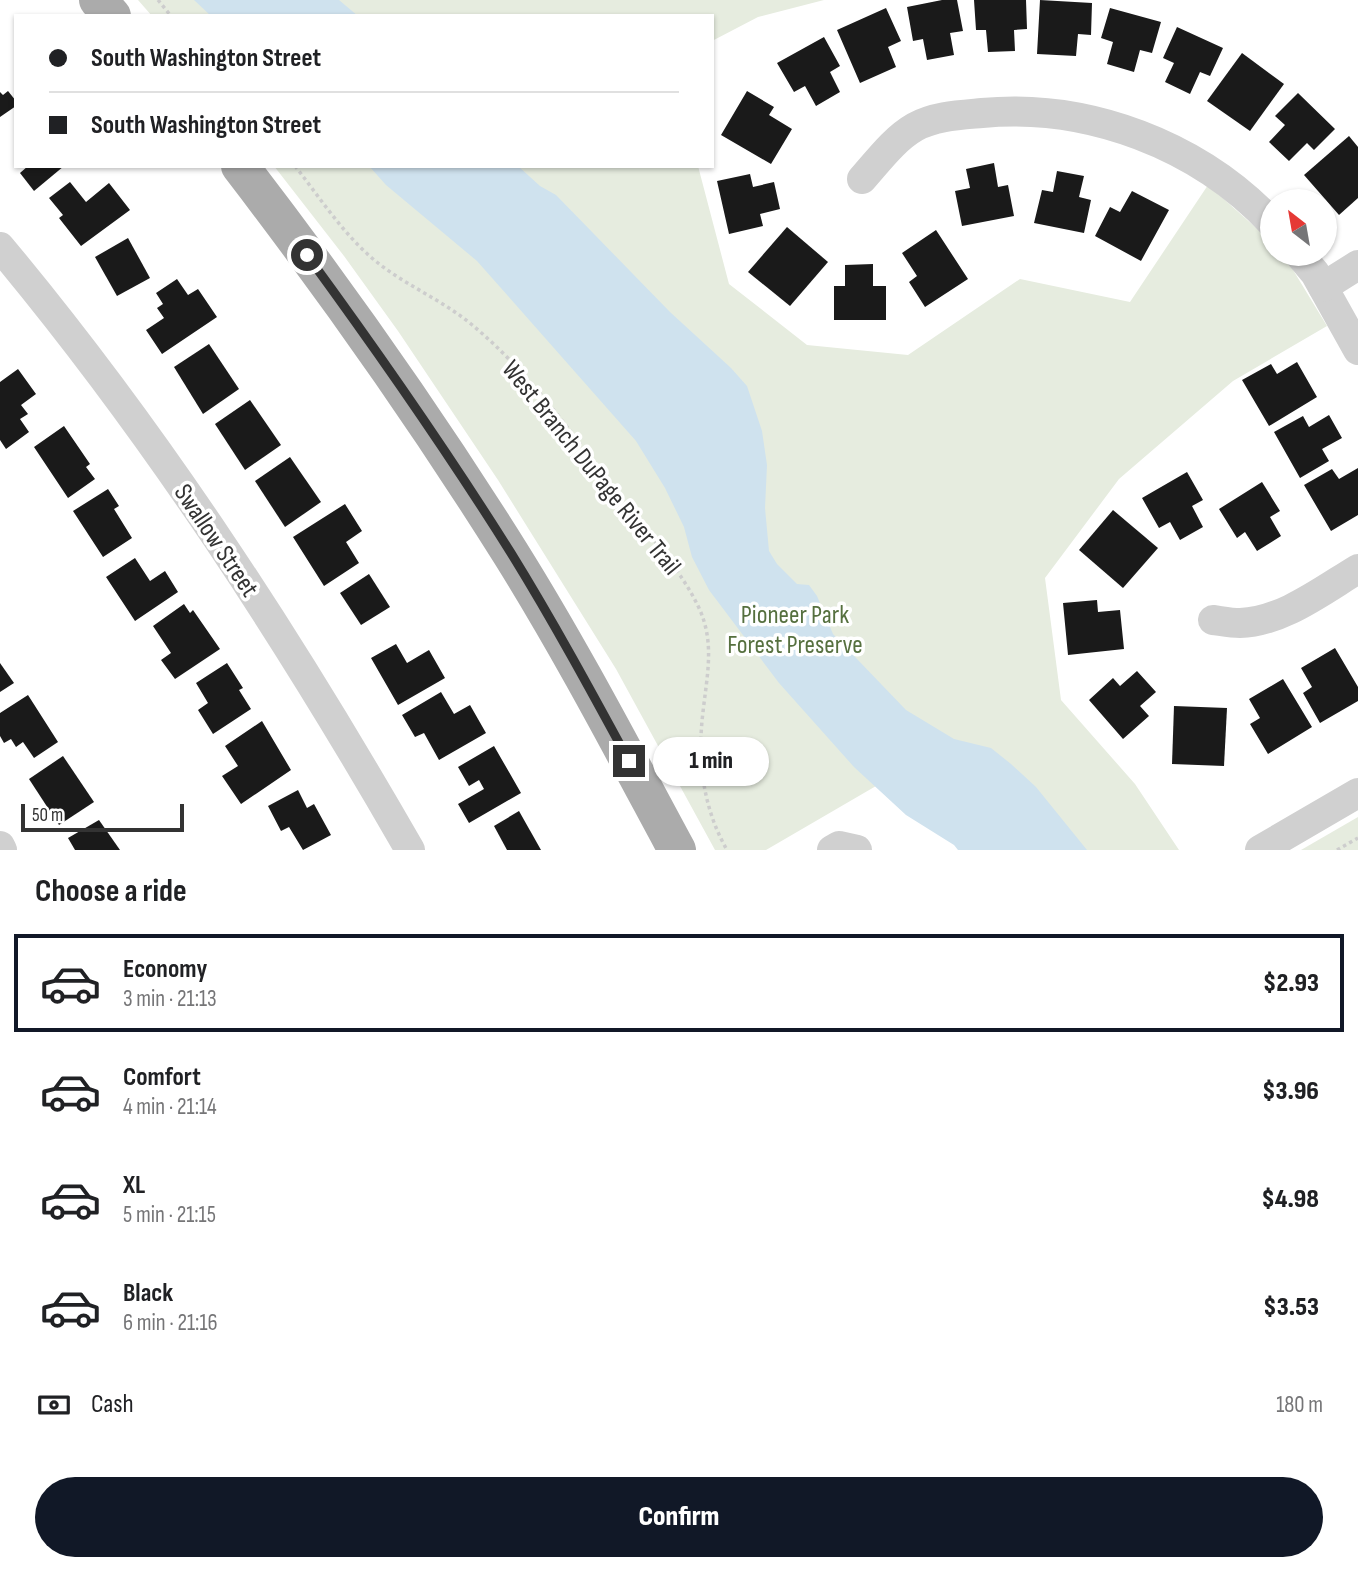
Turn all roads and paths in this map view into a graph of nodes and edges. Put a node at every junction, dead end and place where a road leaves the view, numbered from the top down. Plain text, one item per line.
1 (98, 0) edge
2 (158, 0) edge
3 (110, 14) edge
4 (169, 14) edge
5 (241, 168) edge
6 (297, 168) edge
7 (862, 179) dead end
8 (1260, 212) edge
9 (0, 247) edge
10 (1358, 265) edge
11 (1308, 266) edge
12 (1323, 287) junction
13 (1358, 350) edge
14 (1358, 569) edge
15 (1213, 620) dead end
16 (1358, 793) edge
17 (1358, 838) edge
18 (410, 850) edge
19 (677, 850) edge
20 (727, 850) edge
21 (832, 850) edge
22 (857, 850) edge
23 (1260, 850) edge
24 (1337, 850) edge

1 - 3 main road
2 - 4 path
5 - 19 main road
6 - 20 path, West Branch DuPage River Trail
7 - 8 street
9 - 18 street, Swallow Street
10 - 12 street
11 - 12 street
12 - 13 street
14 - 15 street
16 - 23 street
17 - 24 path
21 - 22 street

